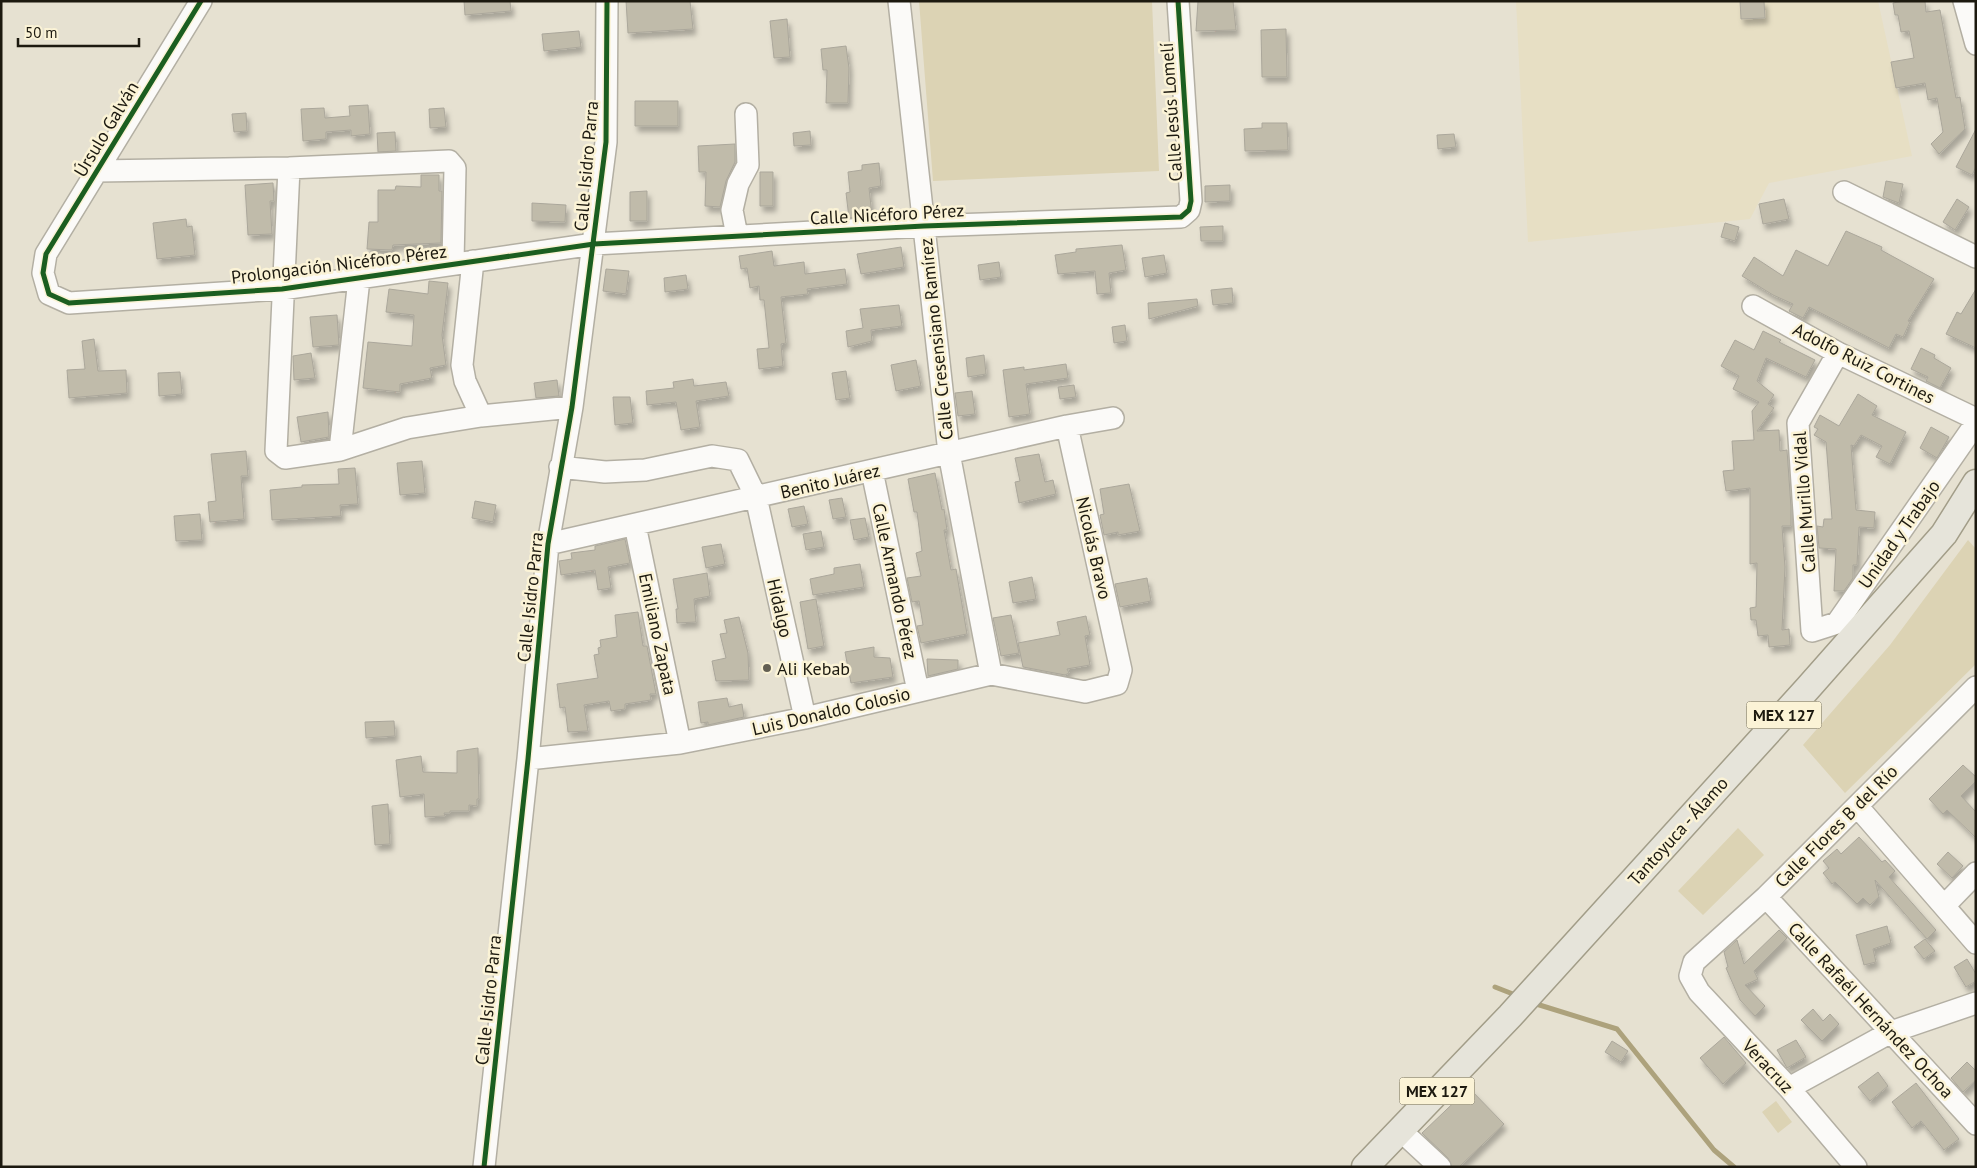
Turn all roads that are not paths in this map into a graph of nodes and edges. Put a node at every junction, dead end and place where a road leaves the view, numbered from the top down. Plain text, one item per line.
1 (200, 1) edge
2 (607, 1) edge
3 (899, 1) edge
4 (1178, 1) edge
5 (1964, 1) edge
6 (1976, 44) edge
7 (746, 114) dead end
8 (289, 168) junction
9 (97, 171) junction
10 (1844, 192) dead end
11 (1181, 217) joint
12 (924, 226) junction
13 (737, 236) junction
14 (594, 244) junction
15 (1976, 257) edge
16 (463, 262) junction
17 (43, 273) joint
18 (359, 279) junction
19 (282, 289) junction
20 (1753, 306) dead end
21 (1838, 353) junction
22 (572, 407) junction
23 (481, 416) junction
24 (1112, 418) dead end
25 (1976, 419) edge
26 (1976, 423) edge
27 (1067, 426) junction
28 (340, 450) junction
29 (949, 453) junction
30 (560, 467) junction
31 (872, 472) junction
32 (1976, 483) edge
33 (756, 497) junction
34 (635, 525) junction
35 (548, 544) junction
36 (1812, 631) joint
37 (1121, 670) joint
38 (990, 674) junction
39 (1976, 688) edge
40 (918, 691) junction
41 (805, 718) junction
42 (680, 743) junction
43 (528, 759) junction
44 (1857, 806) junction
45 (1976, 873) edge
46 (1766, 897) junction
47 (1944, 906) junction
48 (1976, 944) edge
49 (1694, 962) joint
50 (1976, 1002) edge
51 (1891, 1032) junction
52 (1788, 1088) junction
53 (1976, 1124) edge
54 (1400, 1130) junction
55 (484, 1167) edge
56 (1365, 1167) edge
57 (1440, 1167) edge
58 (1856, 1167) edge

1 - 9 street, Úrsulo Galván
2 - 14 street, Calle Isidro Parra
3 - 12 street, Calle Cresensiano Ramírez
4 - 11 street, Calle Jesús Lomelí
5 - 6 street
7 - 13 street
8 - 9 street
8 - 16 street
8 - 19 street
9 - 17 street, Úrsulo Galván
10 - 15 street
11 - 12 street, Calle Nicéforo Pérez
12 - 13 street, Calle Nicéforo Pérez
12 - 29 street, Calle Cresensiano Ramírez
13 - 14 street, Calle Nicéforo Pérez
14 - 16 street, Prolongación Nicéforo Pérez
14 - 22 street, Calle Isidro Parra
16 - 18 street, Prolongación Nicéforo Pérez
16 - 23 street
17 - 19 street, Prolongación Nicéforo Pérez
18 - 19 street, Prolongación Nicéforo Pérez
18 - 28 street
19 - 28 street
20 - 21 street, Adolfo Ruiz Cortines
21 - 25 street, Adolfo Ruiz Cortines
21 - 36 street, Calle Murillo Vidal
22 - 23 street
22 - 30 street, Calle Isidro Parra
23 - 28 street
24 - 27 street, Benito Juárez
26 - 36 street, Unidad y Trabajo
27 - 29 street, Benito Juárez
27 - 37 street, Nicolás Bravo
29 - 31 street, Benito Juárez
29 - 38 street, Calle Cresensiano Ramírez
30 - 33 street, Hidalgo
30 - 35 street, Calle Isidro Parra
31 - 33 street, Benito Juárez
31 - 40 street, Calle Armando Pérez
32 - 54 main road, Tantoyuca - Álamo / MEX 127
33 - 34 street, Benito Juárez
33 - 41 street, Hidalgo
34 - 35 street, Benito Juárez
34 - 42 street, Emiliano Zapata
35 - 43 street, Calle Isidro Parra
37 - 38 street, Luis Donaldo Colosio
38 - 40 street, Luis Donaldo Colosio
39 - 44 street, Calle Flores B del Río
40 - 41 street, Luis Donaldo Colosio
41 - 42 street, Luis Donaldo Colosio
42 - 43 street, Luis Donaldo Colosio
43 - 55 street, Calle Isidro Parra
44 - 46 street, Calle Flores B del Río
44 - 47 street
45 - 47 street
46 - 49 street, Calle Flores B del Río
46 - 51 street, Calle Rafaél Hernández Ochoa
47 - 48 street
49 - 52 street, Veracruz
50 - 51 street
51 - 52 street
51 - 53 street, Calle Rafaél Hernández Ochoa
52 - 58 street, Veracruz
54 - 56 main road, Tantoyuca - Álamo / MEX 127
54 - 57 street

